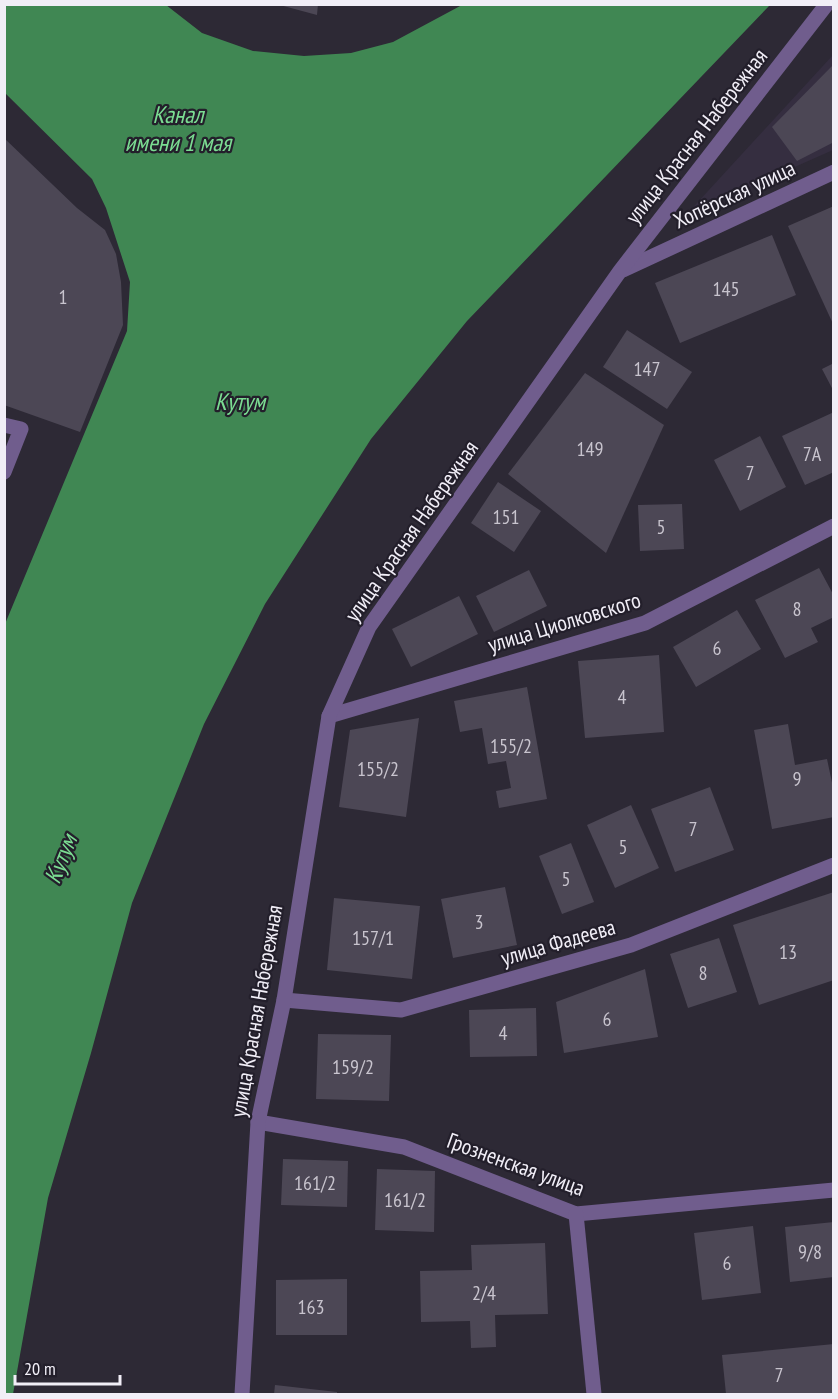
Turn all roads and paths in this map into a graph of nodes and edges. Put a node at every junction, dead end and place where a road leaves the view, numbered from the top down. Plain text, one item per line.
1 (827, 4) edge
2 (834, 172) edge
3 (620, 271) junction
4 (4, 425) edge
5 (4, 472) edge
6 (834, 526) edge
7 (329, 716) junction
8 (834, 865) edge
9 (284, 1000) junction
10 (258, 1122) junction
11 (834, 1190) edge
12 (576, 1214) junction
13 (242, 1395) edge
14 (594, 1395) edge

1 - 3 street, улица Красная Набережная
2 - 3 street, Хопёрская улица
3 - 7 street, улица Красная Набережная
4 - 5 street
6 - 7 street, улица Циолковского
7 - 9 street, улица Красная Набережная
8 - 9 street, улица Фадеева
9 - 10 street, улица Красная Набережная
10 - 12 street, Грозненская улица
10 - 13 street, улица Красная Набережная
11 - 12 street, Грозненская улица
12 - 14 street

